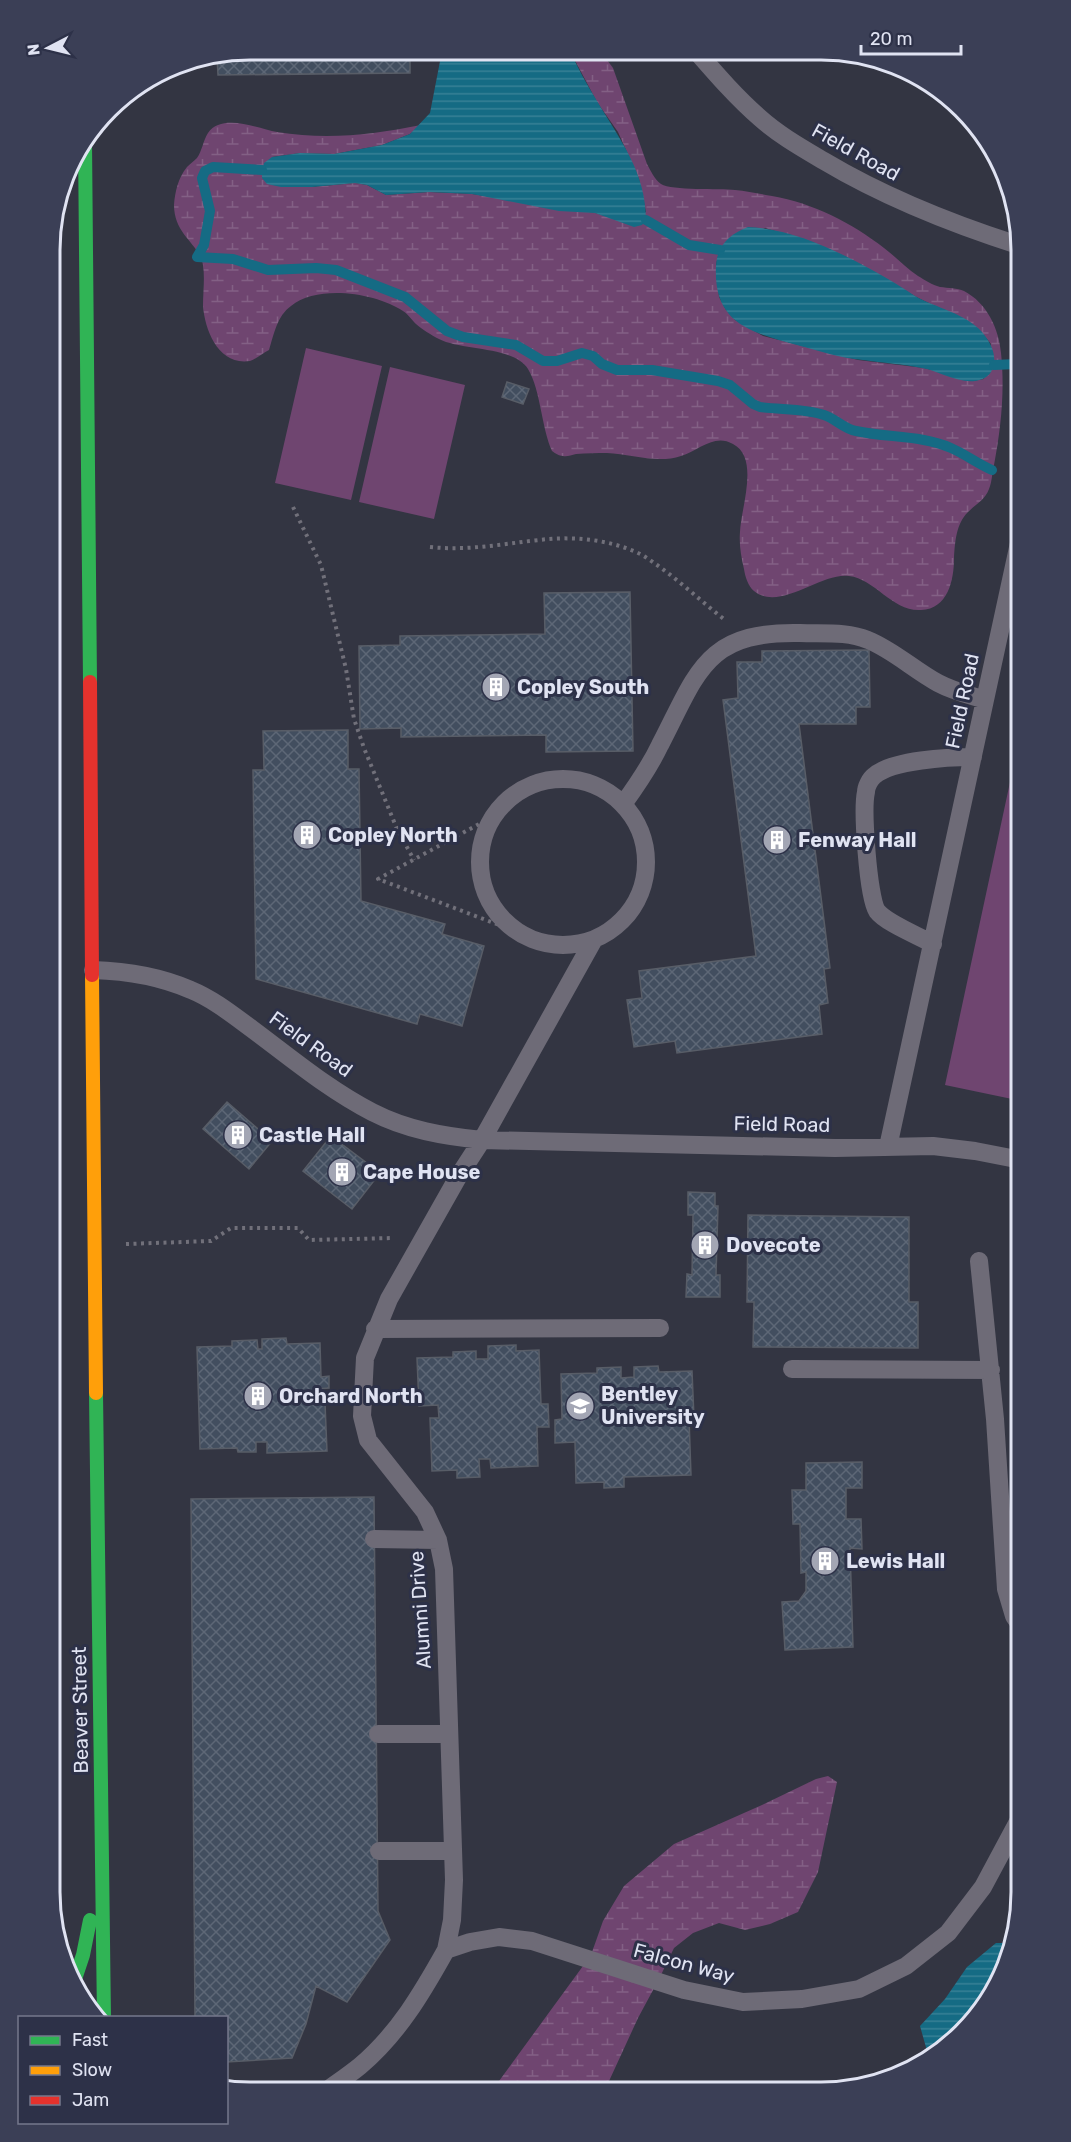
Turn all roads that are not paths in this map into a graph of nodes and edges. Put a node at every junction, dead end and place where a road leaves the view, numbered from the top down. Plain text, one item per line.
1 (704, 60) edge
2 (85, 157) edge
3 (1011, 243) edge
4 (1011, 581) edge
5 (986, 700) junction
6 (973, 757) junction
7 (624, 804) junction
8 (593, 941) junction
9 (933, 944) junction
10 (93, 970) junction
11 (482, 1140) junction
12 (888, 1147) junction
13 (1011, 1158) edge
14 (979, 1261) dead end
15 (660, 1328) dead end
16 (375, 1329) junction
17 (792, 1369) dead end
18 (991, 1370) junction
19 (374, 1539) dead end
20 (438, 1540) junction
21 (1011, 1606) edge
22 (378, 1734) dead end
23 (449, 1734) junction
24 (102, 1820) junction
25 (1011, 1835) edge
26 (379, 1851) dead end
27 (453, 1851) junction
28 (446, 1950) junction
29 (77, 1970) edge
30 (104, 2013) edge
31 (339, 2082) edge

1 - 3 lane, Field Road
2 - 10 main road, Beaver Street
4 - 5 lane, Field Road
5 - 6 lane, Field Road
5 - 7 lane
6 - 9 lane, Field Road
6 - 9 lane
7 - 8 lane
7 - 8 lane
8 - 11 lane, Alumni Drive
9 - 12 lane, Field Road
10 - 11 lane, Field Road
10 - 24 main road, Beaver Street
11 - 12 lane, Field Road
11 - 16 lane, Alumni Drive
12 - 13 lane
14 - 18 lane
15 - 16 lane
16 - 20 lane, Alumni Drive
17 - 18 lane
18 - 21 lane
19 - 20 lane
20 - 23 lane, Alumni Drive
22 - 23 lane
23 - 27 lane, Alumni Drive
24 - 29 main road
24 - 30 main road, Beaver Street
25 - 28 lane, Falcon Way
26 - 27 lane
27 - 28 lane, Alumni Drive
28 - 31 lane

